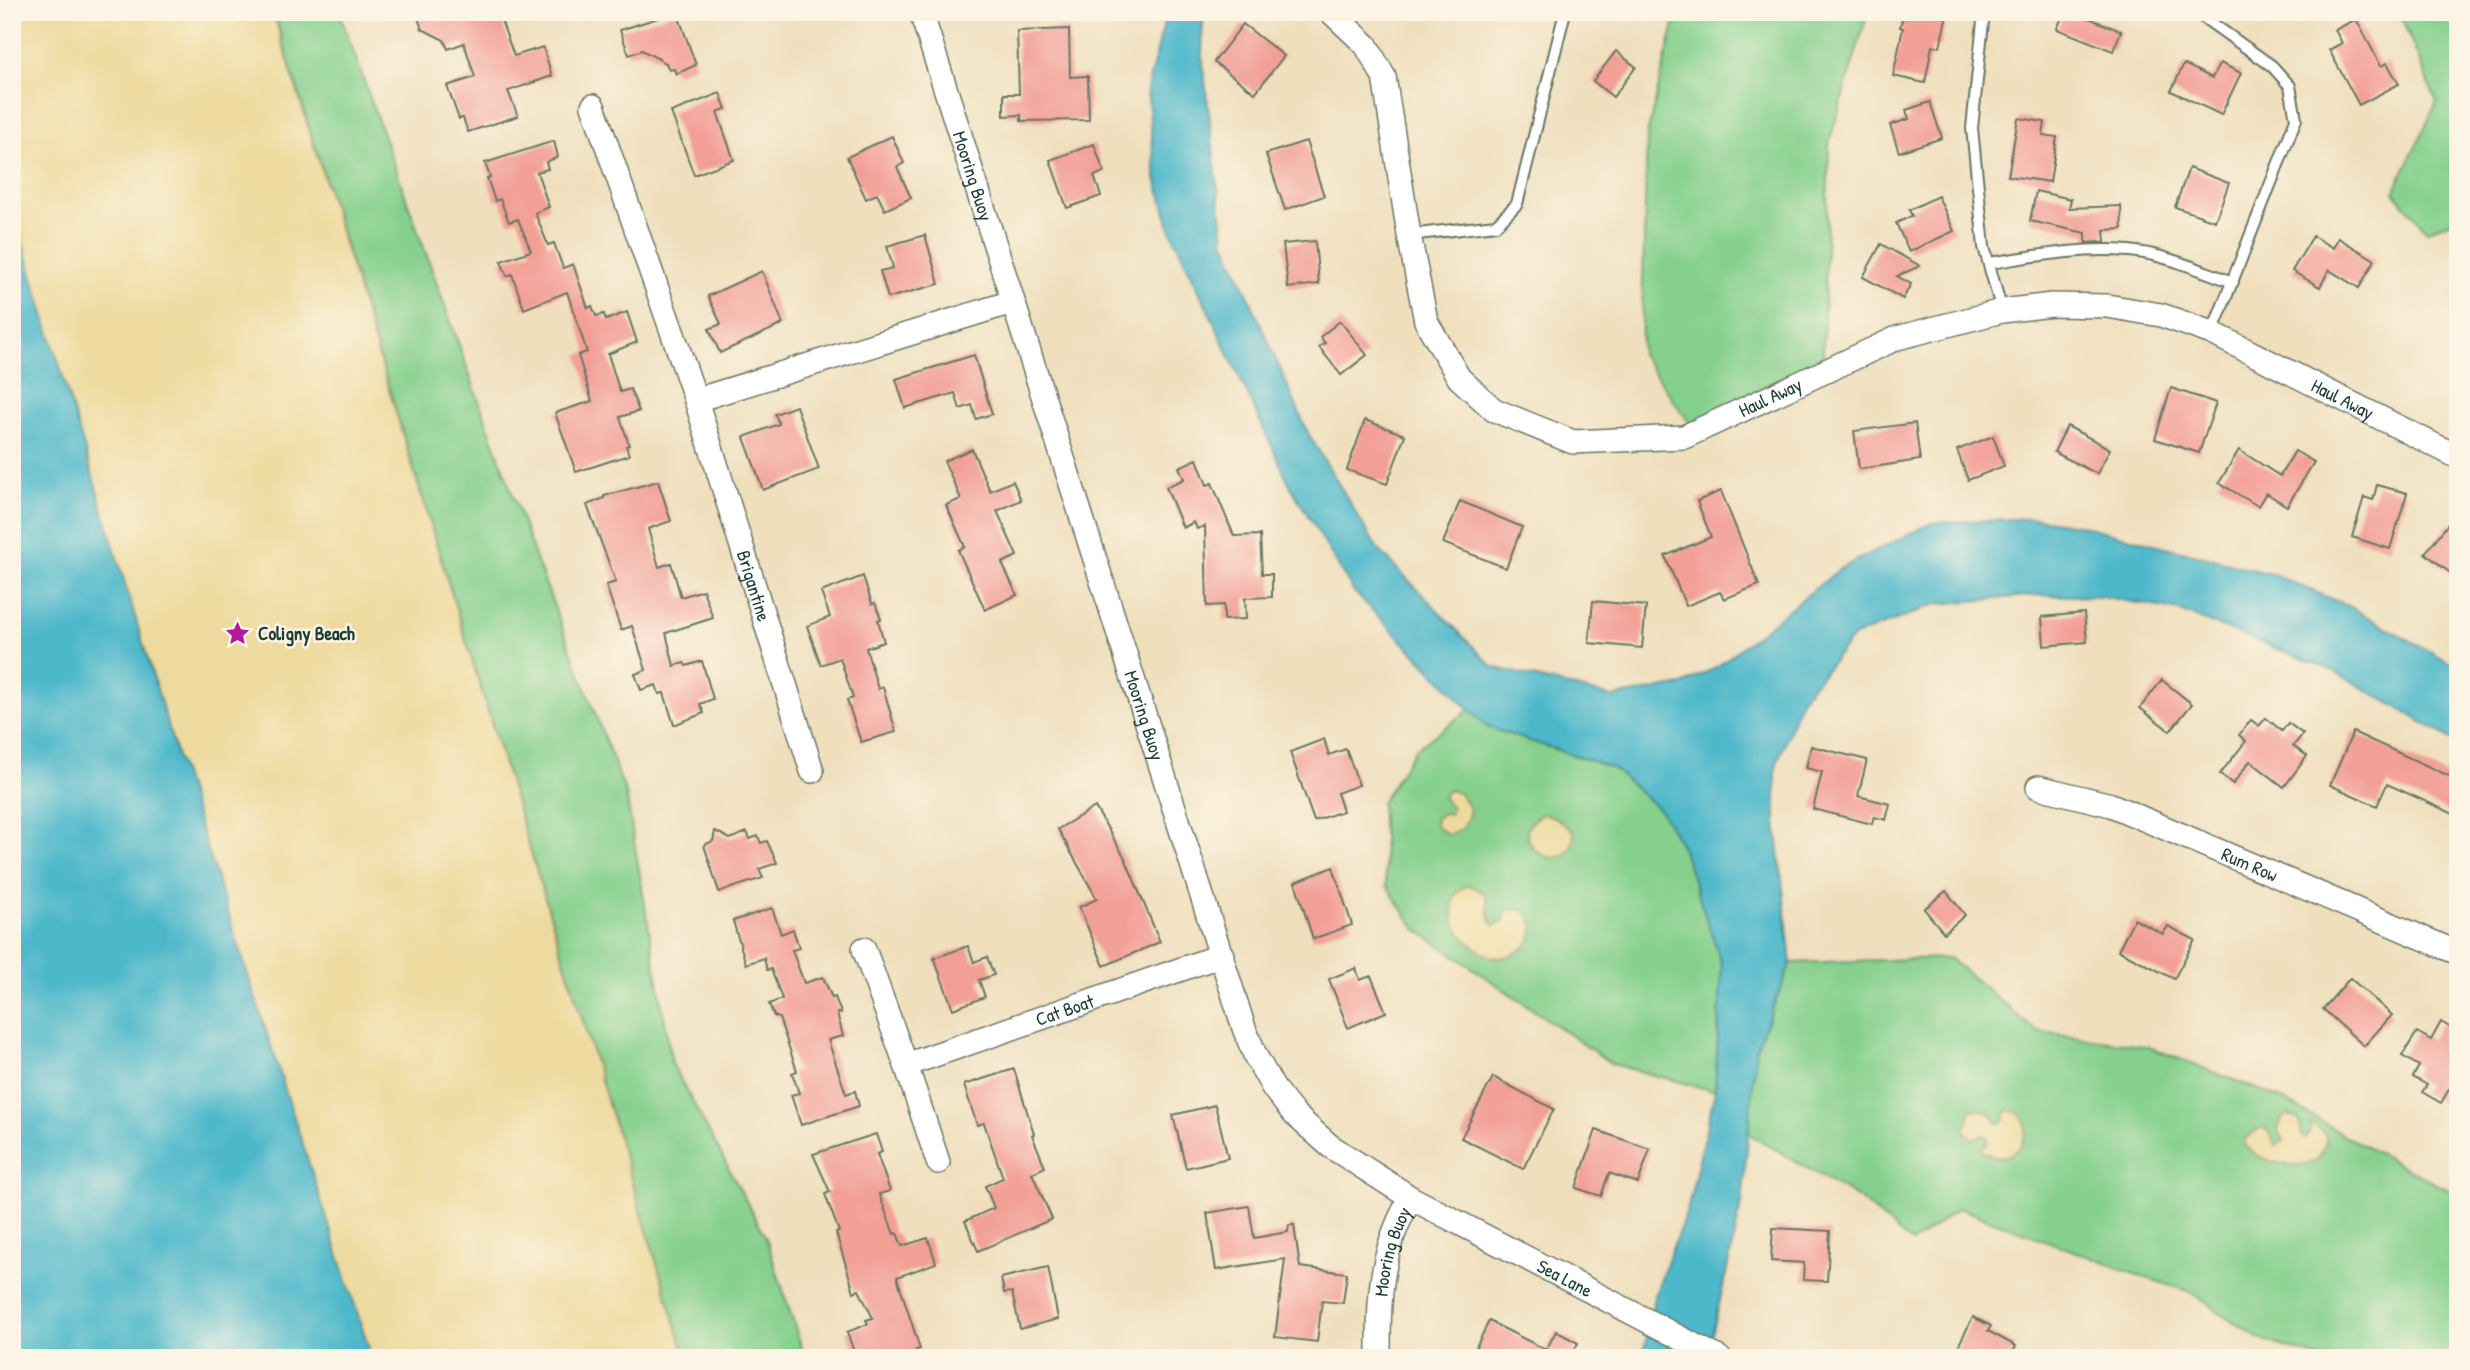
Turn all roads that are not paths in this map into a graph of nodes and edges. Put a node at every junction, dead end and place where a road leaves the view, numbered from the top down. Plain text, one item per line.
1 (920, 12) edge
2 (1331, 12) edge
3 (1565, 12) edge
4 (1984, 12) edge
5 (2196, 12) edge
6 (593, 106) dead end
7 (1409, 235) junction
8 (1989, 263) junction
9 (2232, 282) junction
10 (1012, 302) junction
11 (2001, 311) junction
12 (2213, 334) junction
13 (696, 400) junction
14 (2458, 457) edge
15 (812, 771) dead end
16 (2038, 787) dead end
17 (864, 949) dead end
18 (2458, 954) edge
19 (1222, 955) junction
20 (906, 1065) junction
21 (938, 1162) dead end
22 (1411, 1198) junction
23 (1379, 1358) edge
24 (1719, 1358) edge

1 - 10 street, Mooring Buoy
2 - 7 street, Haul Away
3 - 7 lane
4 - 8 lane
5 - 9 lane
6 - 13 street, Brigantine
7 - 11 street, Haul Away
8 - 9 lane
8 - 11 lane
9 - 12 lane
10 - 13 street
10 - 19 street, Mooring Buoy
11 - 12 street, Haul Away
12 - 14 street, Haul Away
13 - 15 street, Brigantine
16 - 18 street, Rum Row
17 - 20 street
19 - 20 street, Cat Boat
19 - 22 street, Mooring Buoy
20 - 21 street
22 - 23 street, Mooring Buoy
22 - 24 street, Sea Lane

